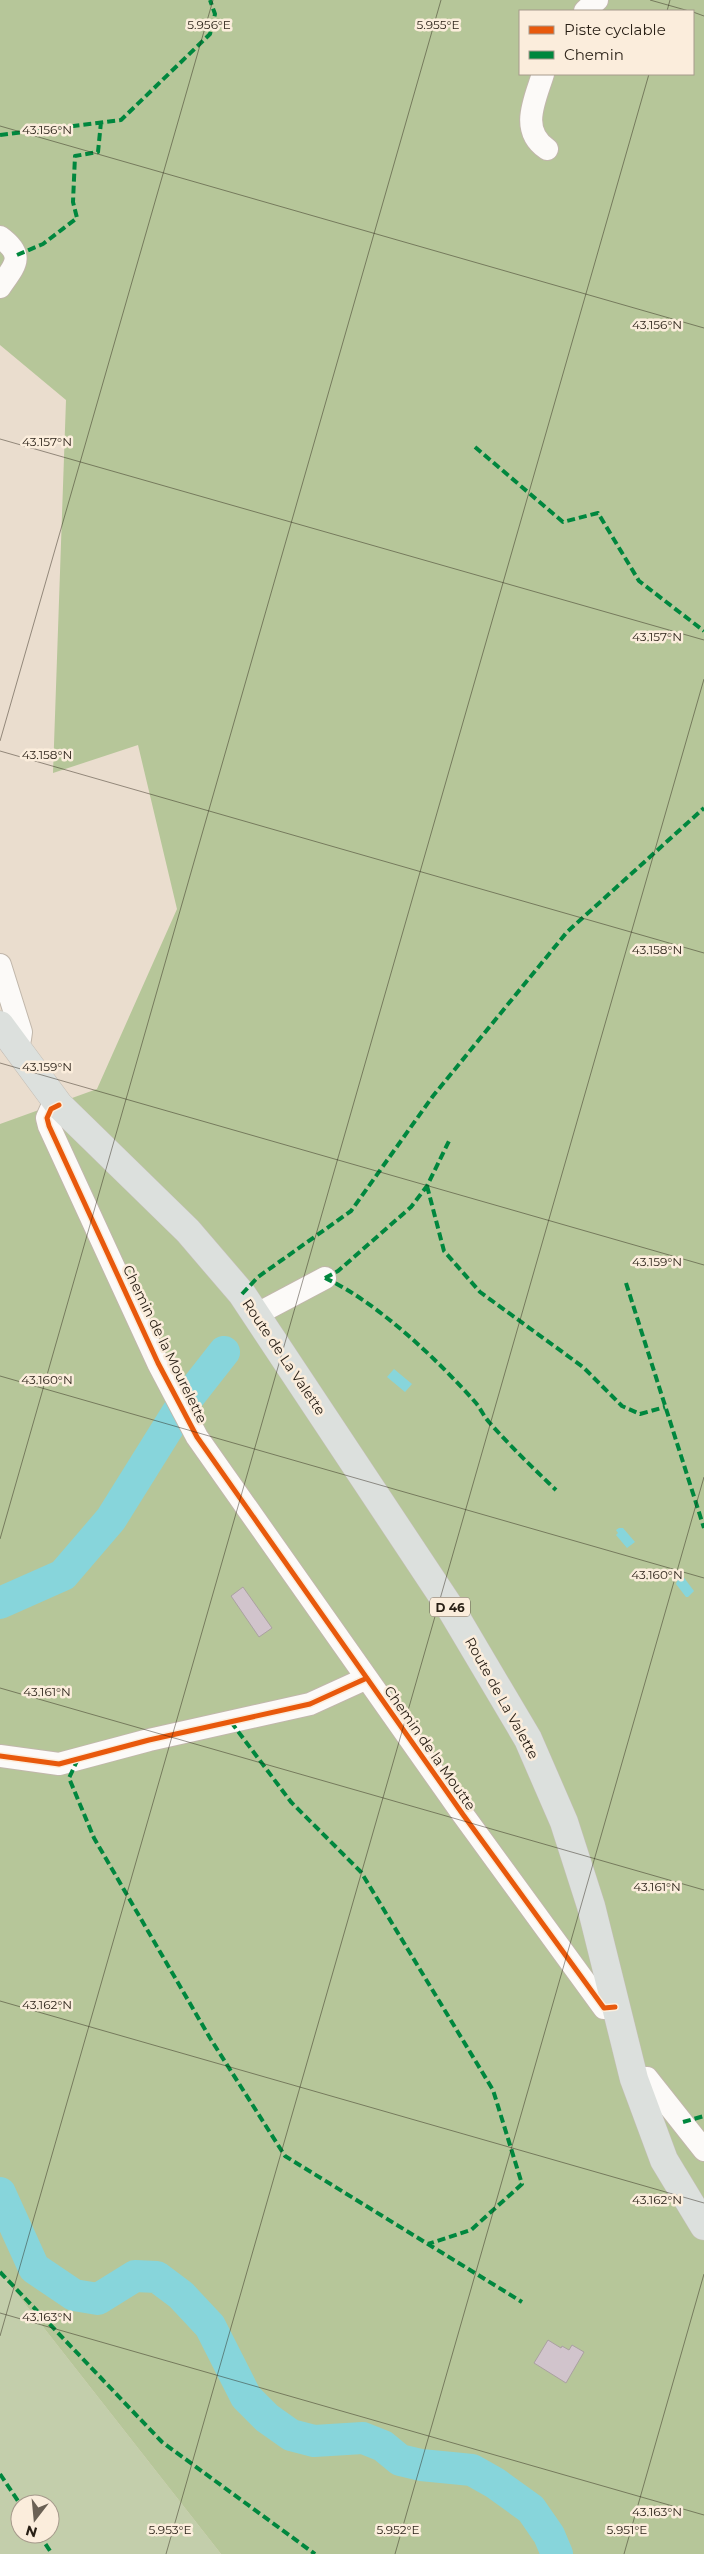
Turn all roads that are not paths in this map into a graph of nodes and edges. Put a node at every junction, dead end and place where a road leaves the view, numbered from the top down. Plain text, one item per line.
1 (597, 0) edge
2 (586, 10) edge
3 (543, 75) edge
4 (547, 149) dead end
5 (0, 237) edge
6 (0, 287) edge
7 (0, 965) edge
8 (6, 1035) edge
9 (59, 1105) junction
10 (325, 1278) dead end
11 (257, 1314) junction
12 (367, 1678) junction
13 (0, 1756) edge
14 (615, 2007) junction
15 (634, 2080) junction
16 (704, 2150) edge
17 (704, 2226) edge

1 - 2 street
3 - 4 street
5 - 6 street
7 - 8 street
8 - 9 main road, Route de La Valette / D 46
9 - 11 main road, Route de La Valette / D 46
9 - 12 street, Chemin de la Mourelette
10 - 11 street
11 - 14 main road, Route de La Valette / D 46
12 - 13 street, Chemin de la Moutte
12 - 14 street, Chemin de la Moutte
14 - 15 main road, Route de La Valette / D 46
15 - 16 street
15 - 17 main road, Route de La Valette / D 46

